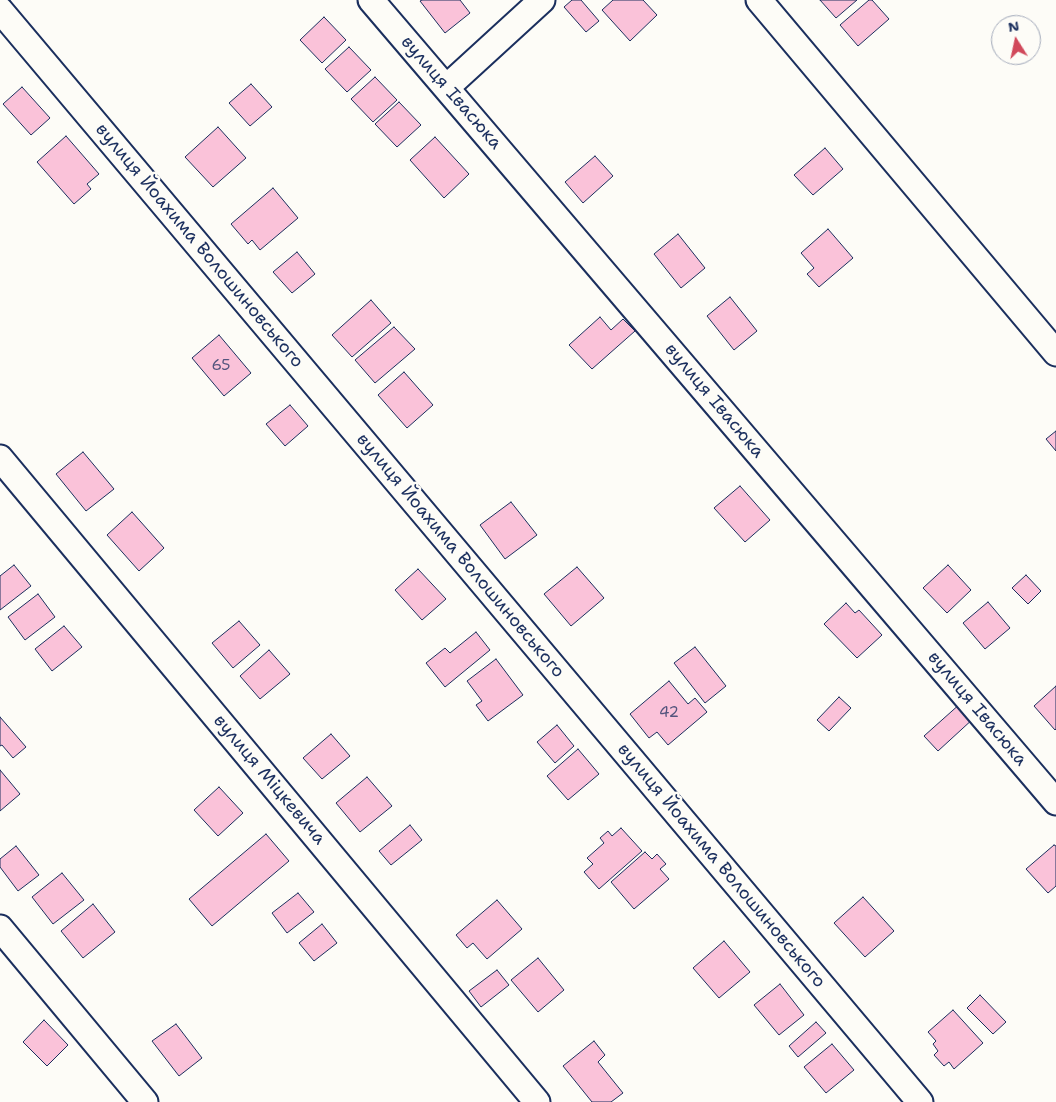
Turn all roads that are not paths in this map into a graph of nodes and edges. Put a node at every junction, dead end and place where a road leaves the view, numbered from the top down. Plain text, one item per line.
1 (372, 0) edge
2 (542, 0) edge
3 (759, 0) edge
4 (0, 10) edge
5 (447, 87) junction
6 (1056, 353) edge
7 (0, 458) edge
8 (1056, 802) edge
9 (0, 928) edge
10 (145, 1102) edge
11 (537, 1102) edge
12 (920, 1102) edge

1 - 5 street, вулиця Івасюка
2 - 5 street
3 - 6 street
4 - 12 street, вулиця Йоахима Волошиновського
5 - 8 street, вулиця Івасюка
7 - 11 street, вулиця Міцкевича
9 - 10 street

